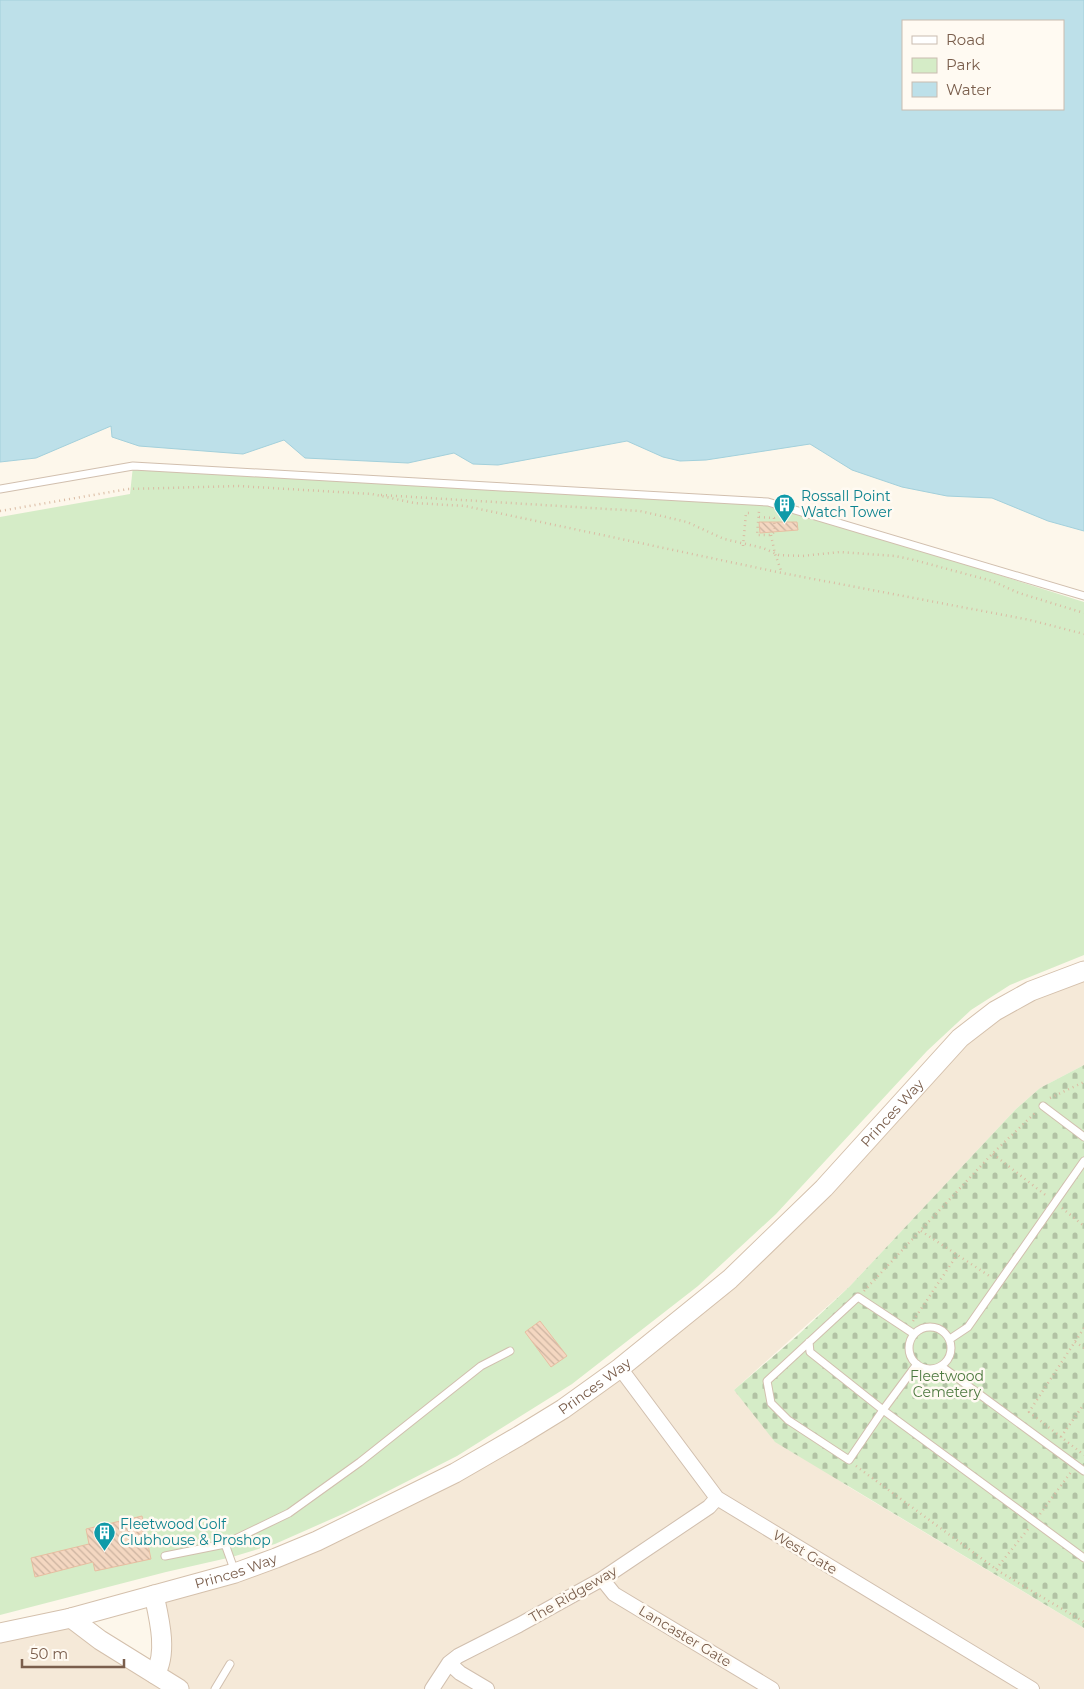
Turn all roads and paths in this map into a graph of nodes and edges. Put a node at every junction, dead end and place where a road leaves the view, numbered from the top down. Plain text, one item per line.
1 (0, 489) edge
2 (372, 494) junction
3 (760, 502) junction
4 (0, 511) edge
5 (759, 513) junction
6 (759, 517) junction
7 (771, 535) junction
8 (743, 546) junction
9 (775, 554) junction
10 (782, 573) junction
11 (1084, 596) edge
12 (1084, 613) edge
13 (1084, 634) edge
14 (1084, 971) edge
15 (1084, 1082) edge
16 (1043, 1106) junction
17 (1084, 1137) edge
18 (992, 1154) junction
19 (1084, 1161) edge
20 (1054, 1202) junction
21 (1084, 1226) edge
22 (921, 1231) junction
23 (957, 1255) junction
24 (1000, 1282) junction
25 (858, 1297) junction
26 (1084, 1328) edge
27 (906, 1330) junction
28 (914, 1334) junction
29 (950, 1339) junction
30 (809, 1342) junction
31 (1075, 1342) junction
32 (1084, 1348) edge
33 (510, 1351) dead end
34 (917, 1364) junction
35 (942, 1366) junction
36 (620, 1368) junction
37 (1084, 1404) edge
38 (883, 1410) junction
39 (1061, 1437) junction
40 (1084, 1455) edge
41 (849, 1460) junction
42 (1084, 1471) edge
43 (717, 1498) junction
44 (225, 1544) junction
45 (164, 1556) dead end
46 (1084, 1558) edge
47 (235, 1573) junction
48 (602, 1579) junction
49 (154, 1595) junction
50 (71, 1618) junction
51 (1084, 1622) edge
52 (0, 1633) edge
53 (450, 1663) junction
54 (230, 1664) dead end
55 (155, 1674) junction
56 (1023, 1687) edge
57 (179, 1689) edge
58 (215, 1689) edge
59 (432, 1689) edge
60 (486, 1689) edge
61 (772, 1689) edge

1 - 3 lane
2 - 4 path
2 - 8 path
2 - 10 path
3 - 5 path
3 - 11 lane
5 - 6 path
5 - 8 path
6 - 7 path
6 - 7 path
7 - 9 path
8 - 9 path
9 - 10 path
9 - 12 path
10 - 13 path
14 - 36 street, Princes Way
15 - 16 path
16 - 17 lane
16 - 18 path
18 - 20 path
18 - 22 path
19 - 20 lane
20 - 21 path
20 - 24 lane
22 - 23 path
22 - 25 path
23 - 24 path
23 - 27 path
24 - 29 lane
25 - 27 lane
25 - 30 lane
26 - 31 path
27 - 28 lane
28 - 29 lane
28 - 34 lane
29 - 35 lane
30 - 38 lane
30 - 41 lane
31 - 32 path
31 - 39 path
33 - 44 lane
34 - 35 lane
34 - 38 lane
35 - 42 lane
36 - 43 street, West Gate
36 - 47 street, Princes Way
37 - 39 path
38 - 41 lane
38 - 46 lane
39 - 40 path
41 - 51 path
43 - 48 street, The Ridgeway
43 - 56 street, West Gate
44 - 45 lane
44 - 47 lane
47 - 49 street, Princes Way
48 - 53 street, The Ridgeway
48 - 61 street, Lancaster Gate
49 - 50 street, Princes Way
49 - 55 street
50 - 52 street, Princes Way
50 - 55 street
53 - 59 street, The Ridgeway
53 - 60 street
54 - 58 lane
55 - 57 street

